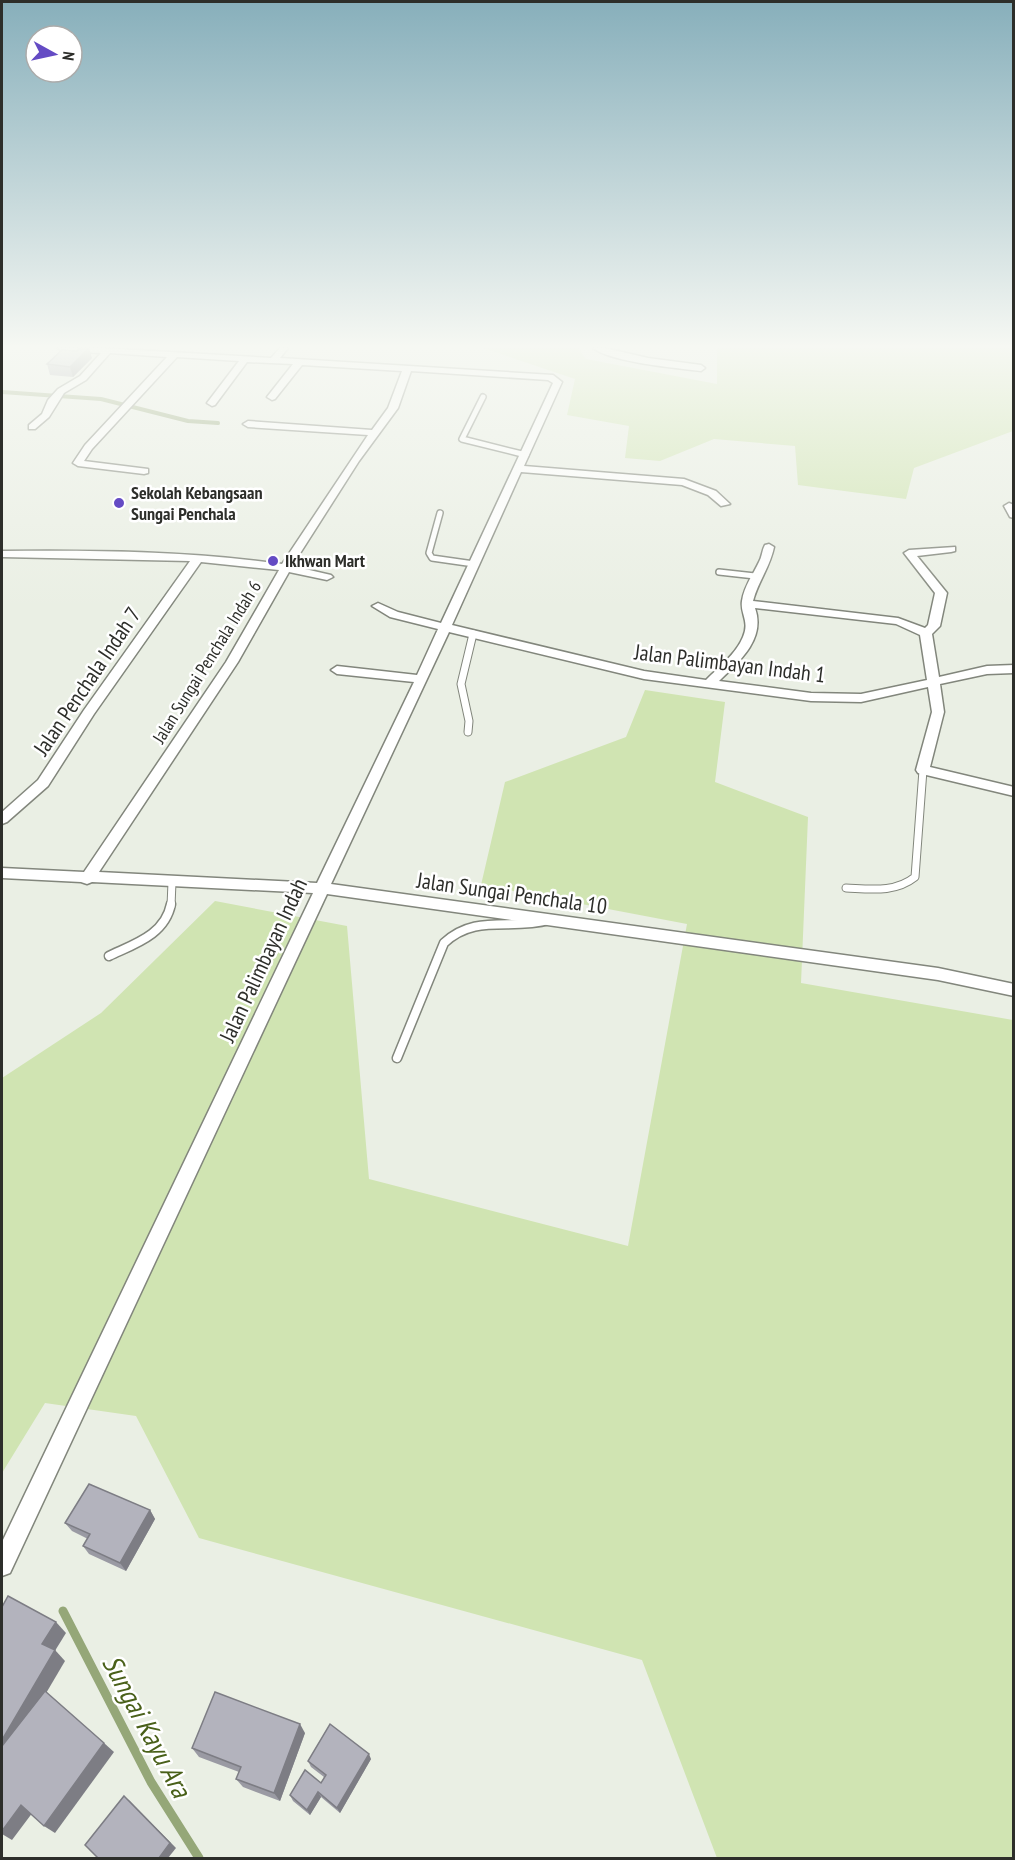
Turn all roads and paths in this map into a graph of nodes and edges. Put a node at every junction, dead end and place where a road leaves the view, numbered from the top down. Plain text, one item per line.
1 (99, 435) edge
2 (373, 435) edge
3 (461, 435) edge
4 (535, 435) edge
5 (526, 455) junction
6 (519, 469) junction
7 (144, 471) dead end
8 (725, 504) dead end
9 (440, 513) dead end
10 (769, 547) dead end
11 (951, 549) dead end
12 (2, 555) edge
13 (196, 558) junction
14 (474, 564) junction
15 (287, 567) junction
16 (719, 572) dead end
17 (758, 574) junction
18 (327, 577) dead end
19 (747, 604) junction
20 (378, 606) dead end
21 (444, 627) junction
22 (926, 633) junction
23 (473, 634) junction
24 (1014, 669) edge
25 (337, 670) dead end
26 (421, 679) junction
27 (934, 681) junction
28 (709, 684) junction
29 (468, 732) dead end
30 (923, 770) junction
31 (1014, 792) edge
32 (2, 819) edge
33 (2, 873) edge
34 (87, 879) junction
35 (172, 882) junction
36 (322, 888) junction
37 (846, 888) dead end
38 (550, 920) junction
39 (109, 956) dead end
40 (1014, 990) edge
41 (398, 1058) dead end
42 (2, 1565) edge

1 - 7 street
2 - 15 street, Jalan Sungai Penchala Indah 6
3 - 5 lane
4 - 5 street, Jalan Palimbayan Indah
5 - 6 street, Jalan Palimbayan Indah
6 - 8 street
6 - 14 street, Jalan Palimbayan Indah
9 - 14 lane
10 - 17 street
11 - 22 street
12 - 13 street
13 - 15 street
13 - 32 street, Jalan Penchala Indah 7
14 - 21 street, Jalan Palimbayan Indah
15 - 18 street
15 - 34 street, Jalan Sungai Penchala Indah 6
16 - 17 lane
17 - 19 street
19 - 22 street
19 - 28 street
20 - 21 street
21 - 23 street, Jalan Palimbayan Indah 1
21 - 26 street, Jalan Palimbayan Indah
22 - 27 street
23 - 28 street, Jalan Palimbayan Indah 1
23 - 29 lane
24 - 27 street, Jalan Palimbayan Indah 1
25 - 26 street
26 - 36 street, Jalan Palimbayan Indah
27 - 28 street, Jalan Palimbayan Indah 1
27 - 30 street
30 - 31 street
30 - 37 lane
33 - 34 street, Jalan Sungai Penchala 10
34 - 35 street, Jalan Sungai Penchala 10
35 - 36 street, Jalan Sungai Penchala 10
35 - 39 lane
36 - 38 street, Jalan Sungai Penchala 10
36 - 42 street, Jalan Palimbayan Indah
38 - 40 street, Jalan Sungai Penchala 10
38 - 41 lane

